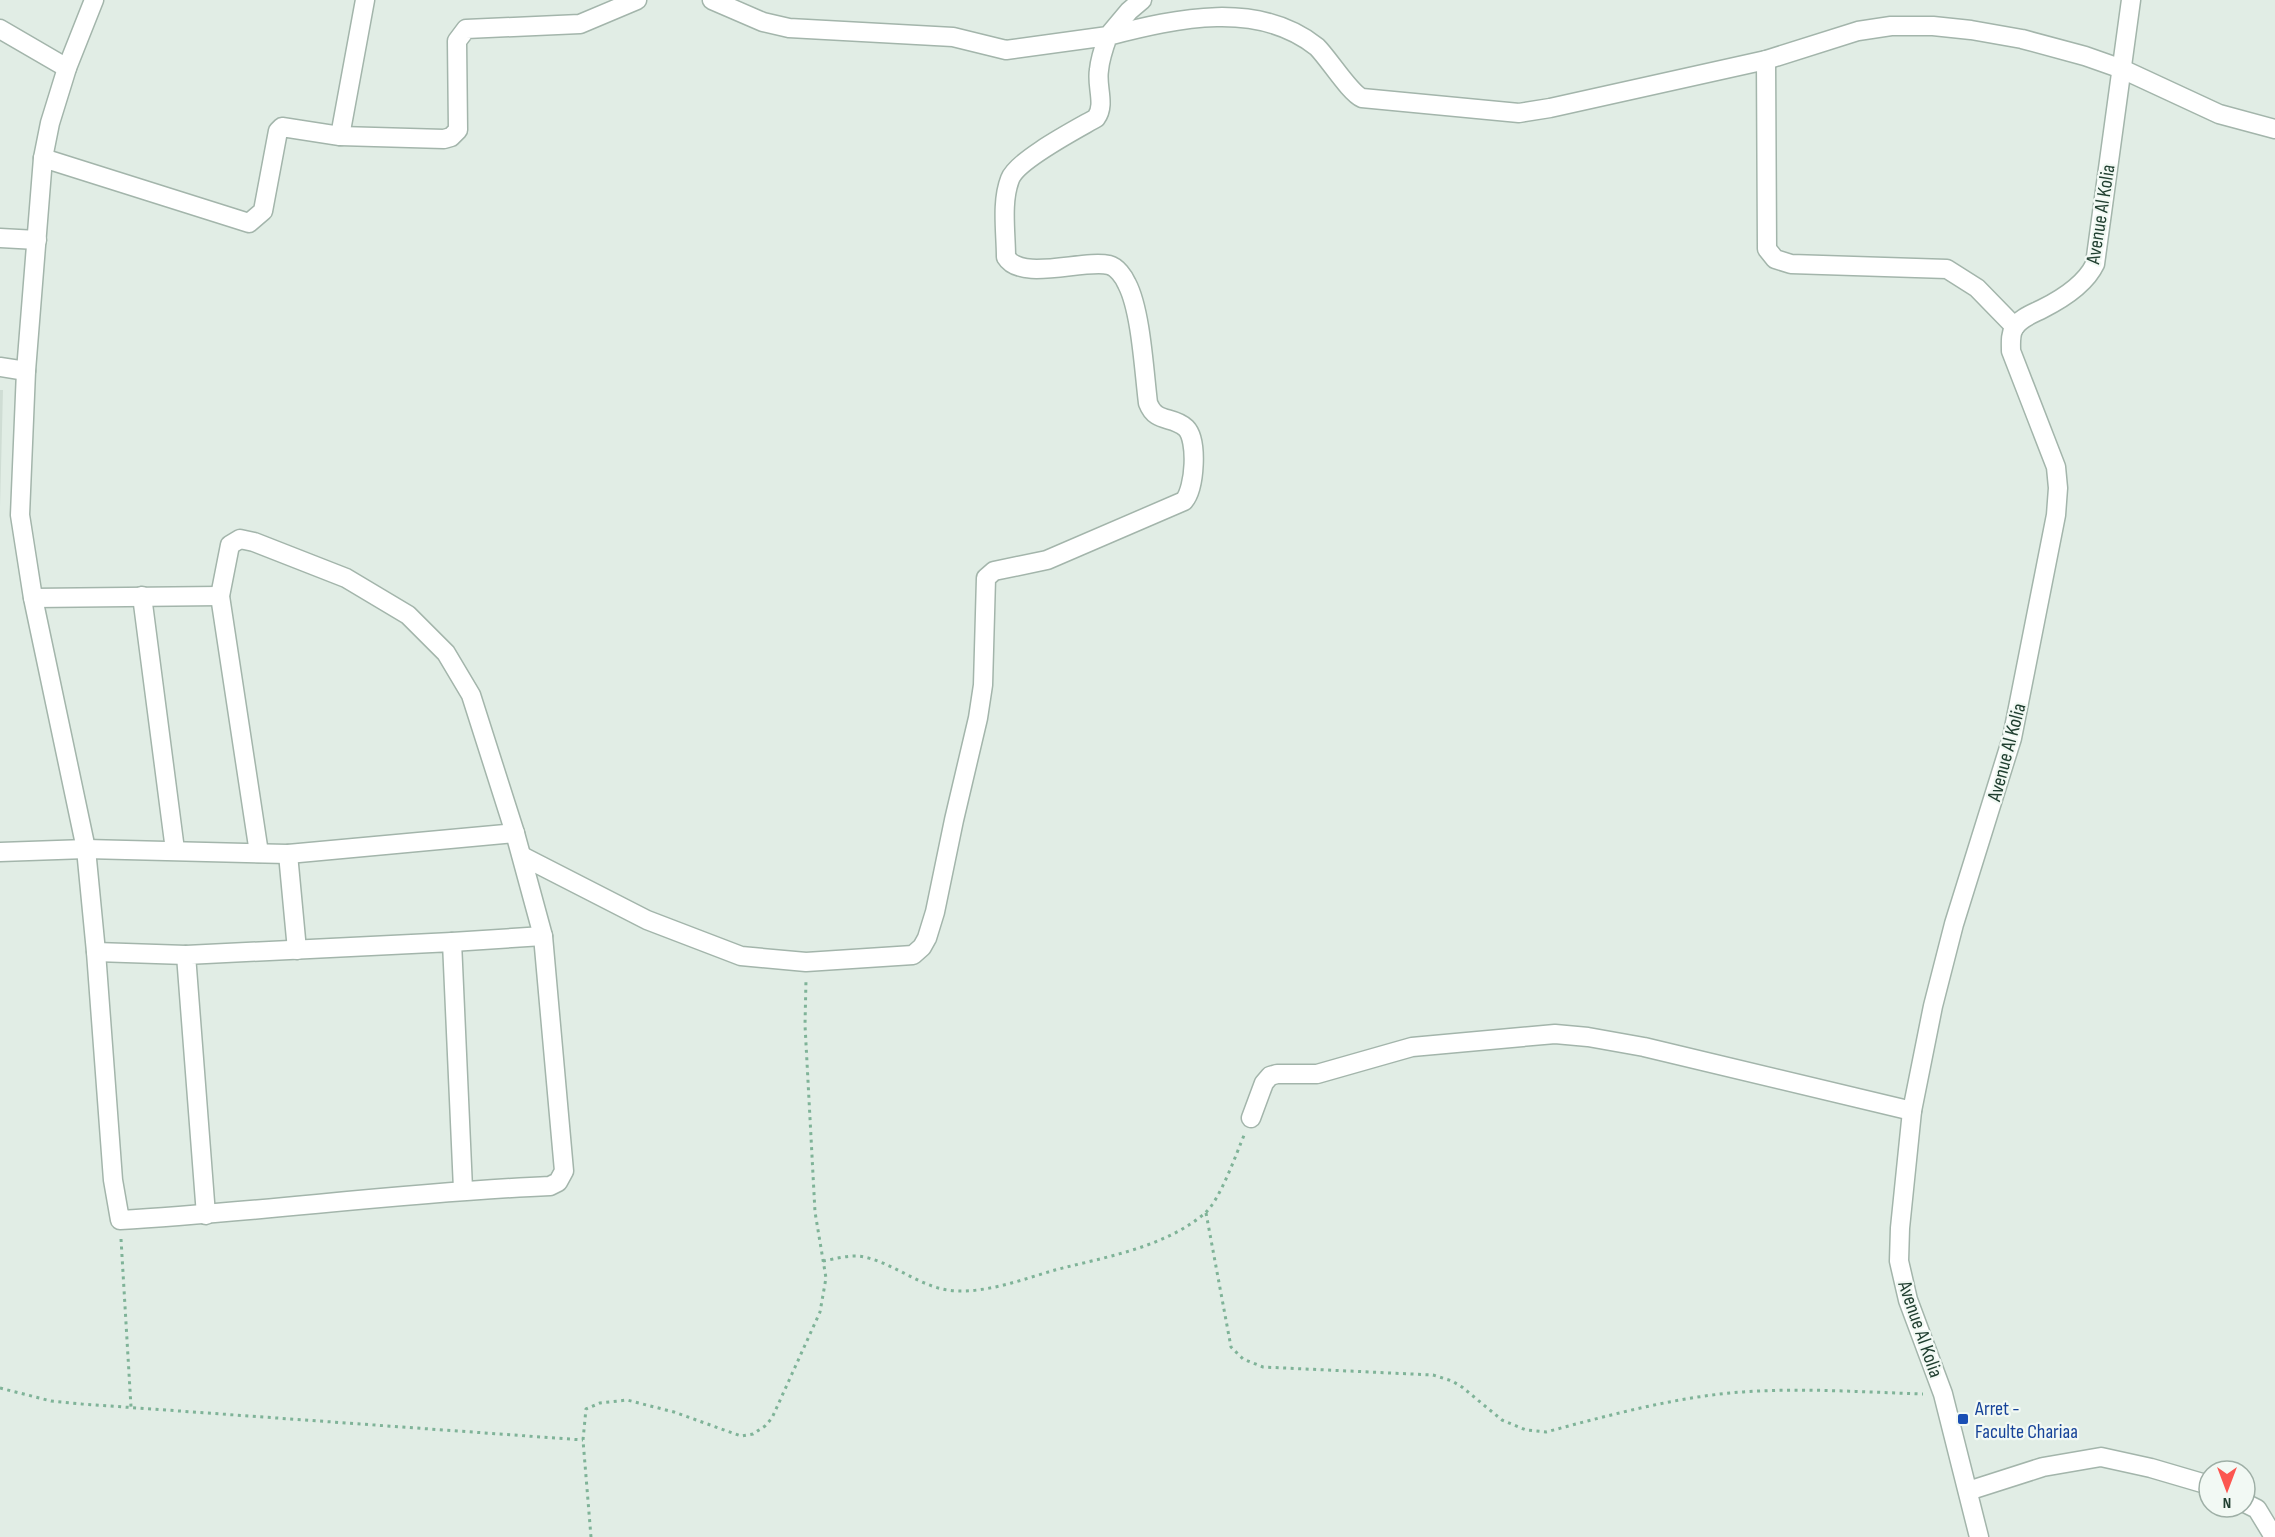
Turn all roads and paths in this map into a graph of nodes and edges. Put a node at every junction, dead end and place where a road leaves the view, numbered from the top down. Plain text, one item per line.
1 (94, 0) edge
2 (365, 0) edge
3 (637, 0) edge
4 (712, 0) edge
5 (1142, 0) edge
6 (2131, 0) edge
7 (0, 29) edge
8 (1108, 36) junction
9 (1766, 60) junction
10 (67, 68) junction
11 (2122, 69) junction
12 (2275, 129) edge
13 (340, 136) junction
14 (43, 158) junction
15 (0, 238) edge
16 (37, 240) junction
17 (2014, 327) junction
18 (0, 367) edge
19 (26, 371) junction
20 (142, 596) junction
21 (220, 596) junction
22 (33, 598) junction
23 (515, 832) junction
24 (86, 849) junction
25 (175, 850) junction
26 (0, 852) edge
27 (259, 853) junction
28 (288, 854) junction
29 (522, 856) junction
30 (543, 936) junction
31 (452, 942) junction
32 (297, 950) junction
33 (96, 952) junction
34 (186, 955) junction
35 (806, 962) junction
36 (1912, 1111) junction
37 (1251, 1118) joint
38 (463, 1189) junction
39 (1206, 1213) junction
40 (206, 1215) junction
41 (120, 1221) junction
42 (823, 1261) junction
43 (0, 1388) edge
44 (1943, 1394) junction
45 (131, 1407) junction
46 (583, 1440) junction
47 (2197, 1481) edge
48 (1968, 1491) junction
49 (2257, 1509) edge
50 (591, 1537) edge
51 (1978, 1537) edge
52 (2274, 1537) edge

1 - 10 street
2 - 13 street
3 - 13 street
4 - 8 street
5 - 8 street
6 - 11 street, Avenue Al Kolia
7 - 10 street
8 - 9 street
8 - 35 street
9 - 11 street
9 - 17 street
10 - 14 street
11 - 12 street
11 - 17 street, Avenue Al Kolia
13 - 14 street
14 - 16 street
15 - 16 street
16 - 19 street
17 - 36 street, Avenue Al Kolia
18 - 19 street
19 - 22 street
20 - 21 street
20 - 22 street
20 - 25 street
21 - 23 street
21 - 27 street
22 - 24 street
23 - 28 street
23 - 29 street
24 - 25 street
24 - 26 street
24 - 33 street
25 - 27 street
27 - 28 street
28 - 32 street
29 - 30 street
29 - 35 street
30 - 31 street
30 - 38 street
31 - 32 street
31 - 38 street
32 - 34 street
33 - 34 street
33 - 41 street
34 - 40 street
35 - 42 path
36 - 37 street
36 - 44 street, Avenue Al Kolia
37 - 39 path
38 - 40 street
39 - 42 path
39 - 44 path
40 - 41 street
41 - 45 path
42 - 46 path
43 - 45 path
44 - 48 street, Avenue Al Kolia
45 - 46 path
46 - 50 path
47 - 48 street
48 - 51 street, Avenue Al Kolia
49 - 52 street

